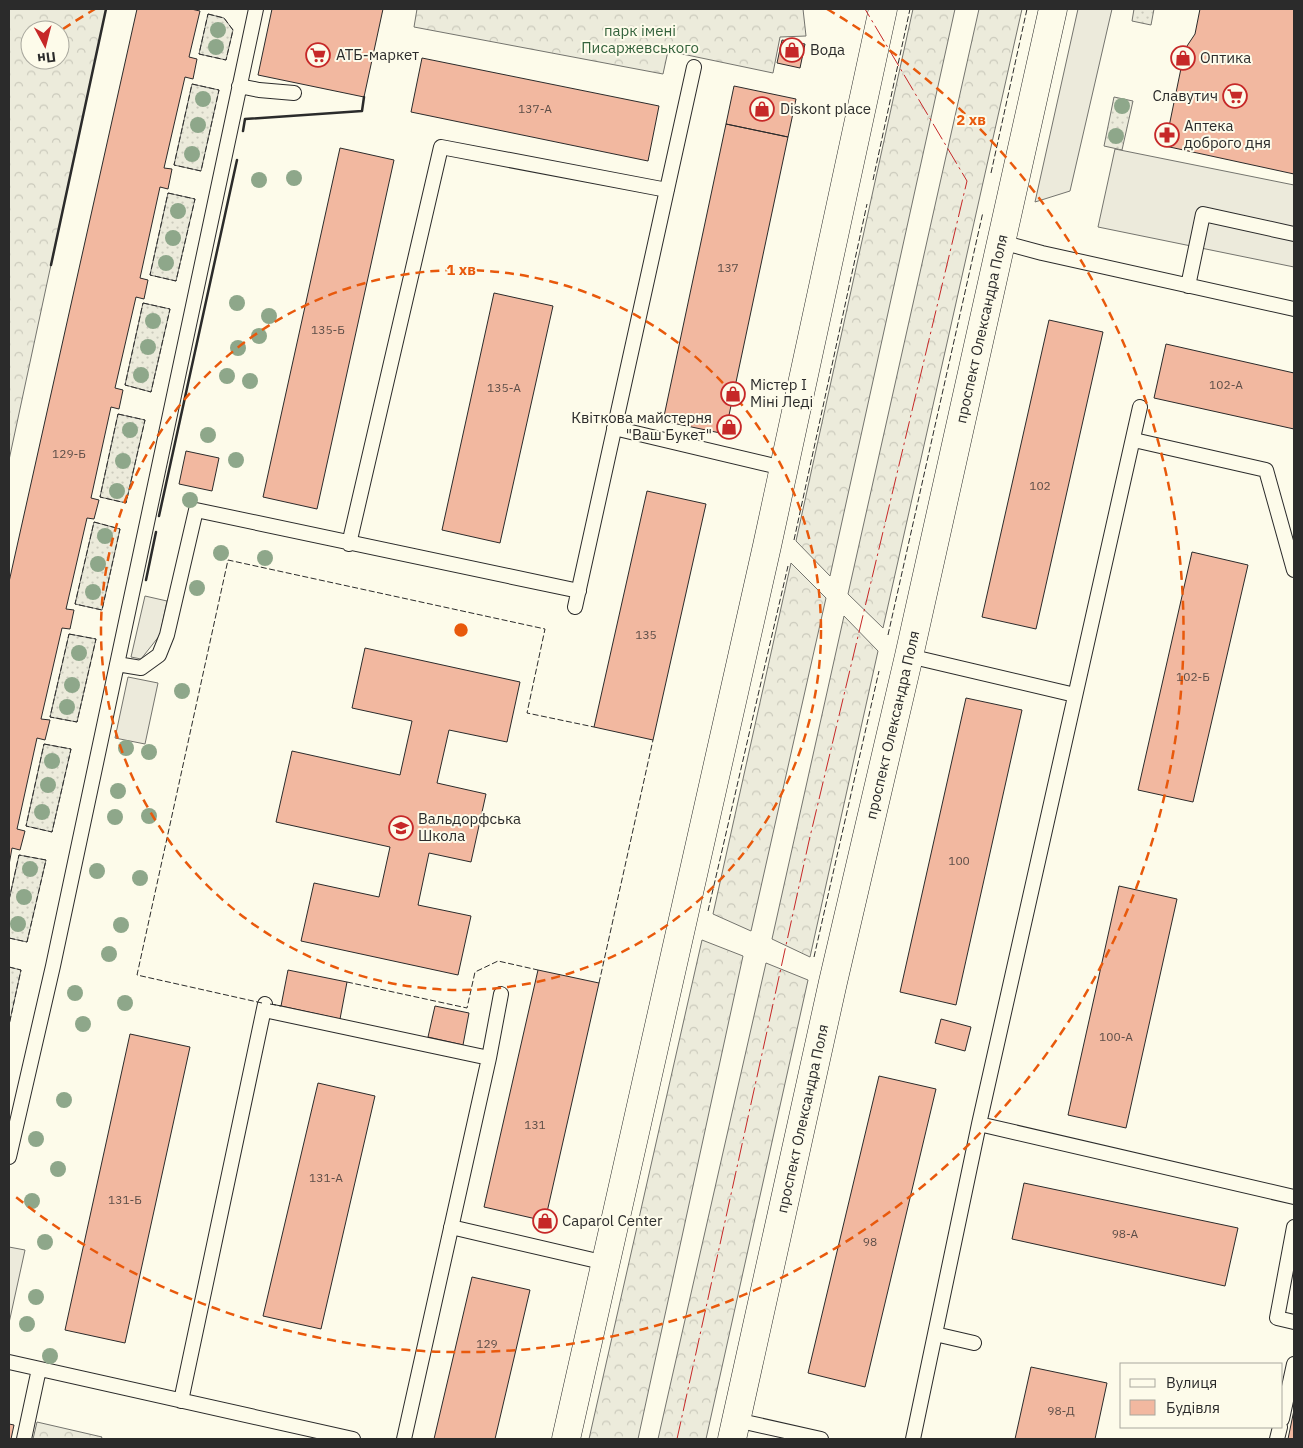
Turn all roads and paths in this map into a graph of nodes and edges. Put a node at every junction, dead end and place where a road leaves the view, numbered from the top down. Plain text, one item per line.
1 (256, 9) edge
2 (883, 9) edge
3 (1053, 9) edge
4 (694, 67) dead end
5 (239, 86) junction
6 (294, 92) dead end
7 (667, 190) junction
8 (1294, 234) edge
9 (1001, 242) junction
10 (1188, 286) junction
11 (1294, 309) edge
12 (1140, 406) dead end
13 (614, 428) junction
14 (1134, 440) junction
15 (783, 468) junction
16 (349, 544) junction
17 (1294, 570) edge
18 (579, 591) junction
19 (575, 607) dead end
20 (909, 656) junction
21 (117, 664) junction
22 (1075, 695) junction
23 (501, 994) dead end
24 (489, 1058) junction
25 (979, 1124) junction
26 (9, 1157) edge
27 (1294, 1197) edge
28 (451, 1227) junction
29 (1294, 1227) edge
30 (606, 1263) junction
31 (1294, 1322) edge
32 (935, 1334) junction
33 (974, 1343) dead end
34 (9, 1362) edge
35 (1294, 1364) edge
36 (38, 1369) junction
37 (181, 1401) junction
38 (1283, 1414) edge
39 (734, 1430) edge
40 (24, 1439) edge
41 (353, 1439) edge
42 (404, 1439) edge
43 (566, 1439) edge
44 (820, 1439) edge
45 (913, 1439) edge

1 - 5 lane
2 - 15 main road
3 - 9 main road, проспект Олександра Поля
4 - 7 lane
5 - 6 lane
5 - 21 lane
7 - 13 lane
7 - 16 lane
8 - 10 lane
9 - 10 lane
9 - 20 main road, проспект Олександра Поля
10 - 11 lane
12 - 14 lane
13 - 15 lane
13 - 18 lane
14 - 17 lane
14 - 22 lane
15 - 30 main road
16 - 18 lane
16 - 21 lane
18 - 19 lane
20 - 22 lane
20 - 39 main road, проспект Олександра Поля
21 - 26 lane
22 - 25 lane
23 - 24 lane
24 - 28 lane
24 - 37 lane
25 - 27 lane
25 - 32 lane
28 - 30 lane
28 - 42 lane
29 - 31 lane
30 - 43 main road
32 - 33 lane
32 - 45 lane
34 - 36 lane
35 - 38 lane
36 - 37 lane
36 - 40 lane
37 - 41 lane
39 - 44 lane

